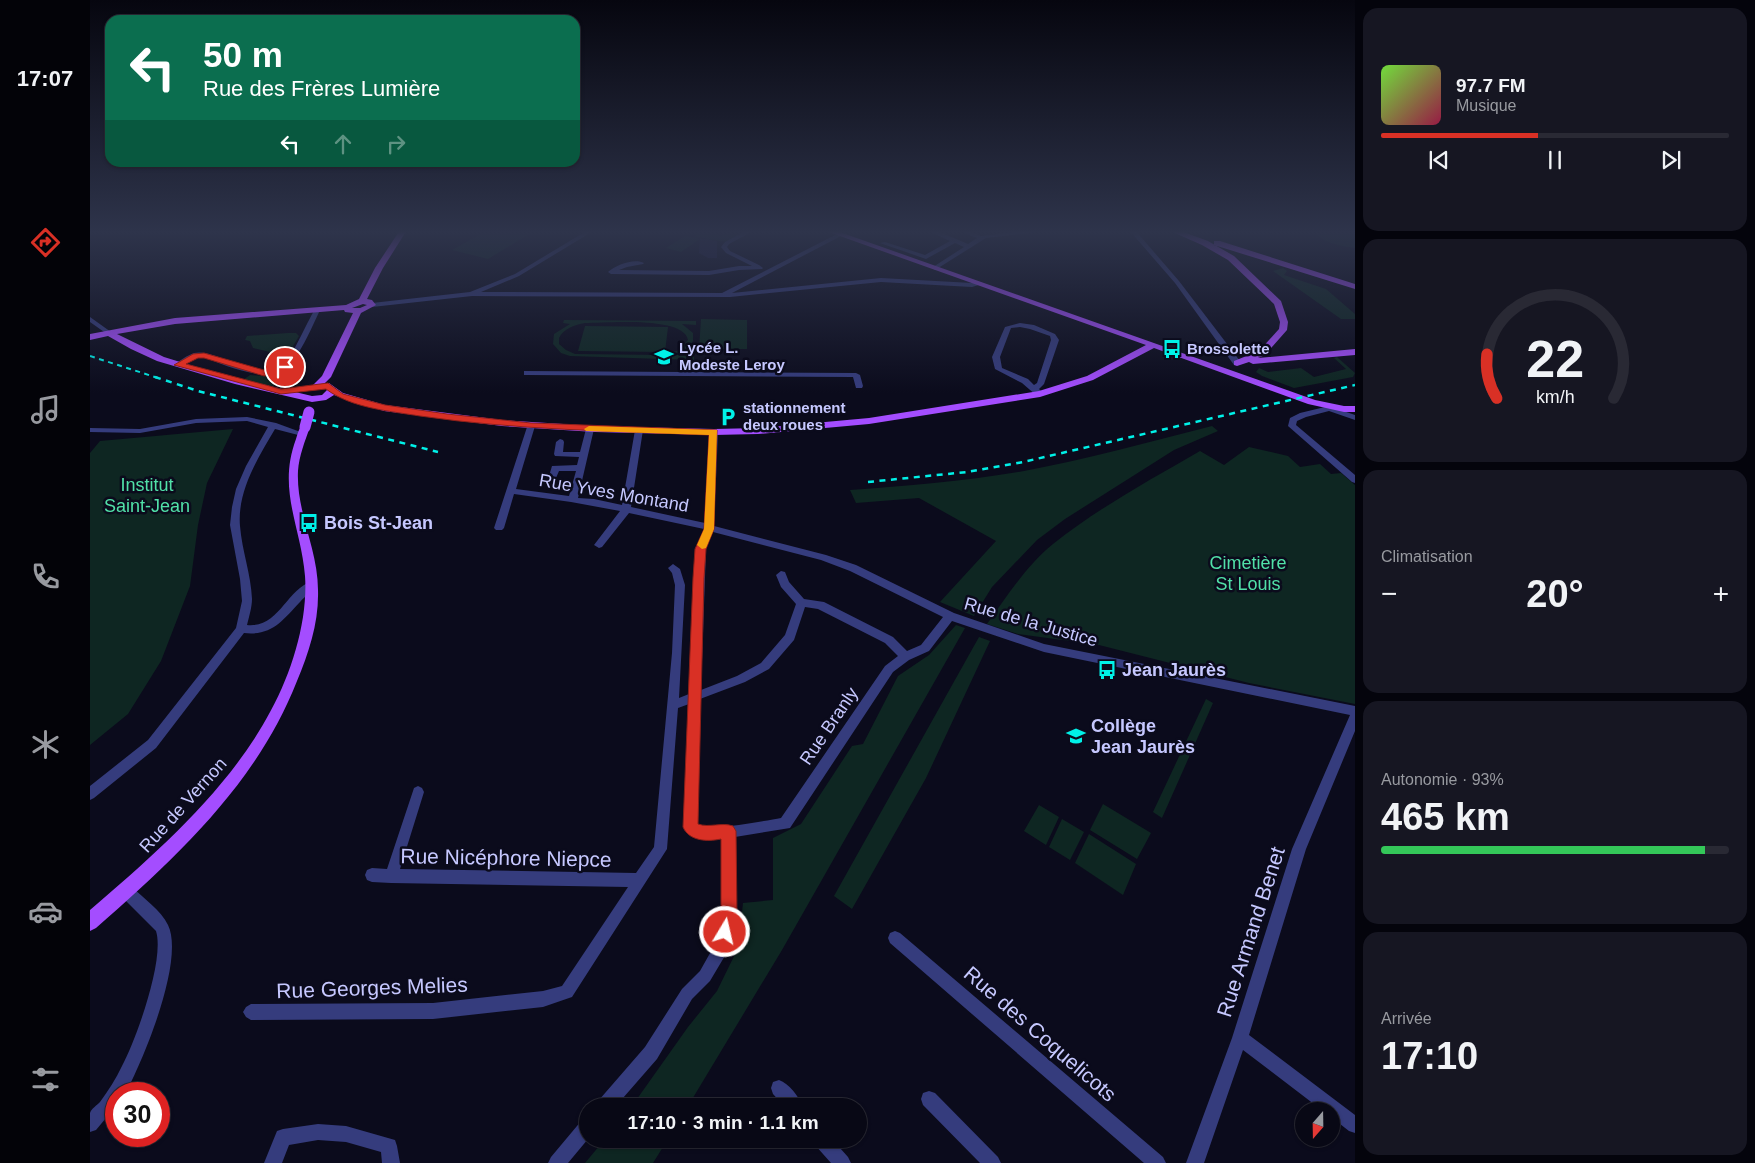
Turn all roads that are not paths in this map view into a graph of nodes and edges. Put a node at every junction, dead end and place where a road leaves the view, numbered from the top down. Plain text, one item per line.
1 (371, 284) edge
2 (495, 284) edge
3 (744, 284) edge
4 (839, 284) edge
5 (979, 284) edge
6 (1180, 284) edge
7 (1259, 284) edge
8 (472, 294) junction
9 (722, 296) junction
10 (362, 301) junction
11 (372, 305) junction
12 (347, 307) junction
13 (317, 310) junction
14 (358, 312) junction
15 (90, 319) edge
16 (109, 333) junction
17 (90, 337) edge
18 (1153, 345) junction
19 (1355, 352) edge
20 (1206, 363) junction
21 (1238, 363) junction
22 (178, 365) junction
23 (527, 373) dead end
24 (1244, 376) junction
25 (859, 386) dead end
26 (329, 391) junction
27 (1037, 392) junction
28 (310, 398) junction
29 (1329, 408) junction
30 (1352, 410) edge
31 (1355, 418) edge
32 (273, 425) junction
33 (531, 426) junction
34 (590, 429) junction
35 (90, 430) edge
36 (304, 430) junction
37 (639, 430) junction
38 (714, 432) junction
39 (560, 442) dead end
40 (583, 455) junction
41 (580, 468) junction
42 (553, 476) dead end
43 (1355, 480) edge
44 (512, 492) junction
45 (573, 499) junction
46 (626, 510) junction
47 (499, 528) dead end
48 (709, 529) junction
49 (599, 545) dead end
50 (673, 568) dead end
51 (781, 575) dead end
52 (312, 585) junction
53 (801, 603) junction
54 (950, 616) junction
55 (241, 629) junction
56 (905, 657) junction
57 (694, 697) junction
58 (673, 705) junction
59 (1355, 713) edge
60 (418, 792) dead end
61 (90, 794) edge
62 (728, 831) junction
63 (372, 875) dead end
64 (391, 876) junction
65 (640, 880) junction
66 (126, 891) junction
67 (90, 922) edge
68 (895, 938) dead end
69 (251, 1012) dead end
70 (1240, 1038) junction
71 (779, 1088) dead end
72 (612, 1098) edge
73 (787, 1098) edge
74 (929, 1099) dead end
75 (90, 1124) edge
76 (1355, 1125) edge
77 (579, 1137) edge
78 (830, 1148) edge
79 (273, 1163) edge
80 (391, 1163) edge
81 (557, 1163) edge
82 (842, 1163) edge
83 (992, 1163) edge
84 (1157, 1163) edge
85 (1195, 1163) edge

1 - 10 main road
2 - 8 street
3 - 9 street
4 - 9 street
5 - 18 main road
6 - 21 street
7 - 21 main road
8 - 9 street
8 - 11 street
10 - 11 main road
10 - 12 main road
11 - 14 main road
12 - 13 main road
12 - 14 main road
13 - 16 main road
13 - 22 street
14 - 26 main road
15 - 16 street
16 - 17 main road
16 - 22 main road
18 - 20 main road
18 - 27 main road
19 - 21 main road
20 - 21 main road
20 - 24 main road
21 - 24 main road
22 - 28 main road
23 - 25 street
24 - 29 main road
26 - 28 main road
26 - 28 main road
26 - 33 main road
27 - 27 street
27 - 38 main road
28 - 36 main road, Rue de Vernon, bridge
29 - 30 main road
29 - 31 street
29 - 43 street
32 - 35 street
32 - 36 street
32 - 55 street
33 - 34 main road
33 - 44 street
34 - 37 main road
34 - 40 street
36 - 52 main road, Rue de Vernon
37 - 38 main road
37 - 46 street
38 - 48 street
39 - 40 street
40 - 41 street
41 - 42 street
41 - 45 street
44 - 45 street, Rue Yves Montand
44 - 47 street
45 - 46 street, Rue Yves Montand
46 - 48 street, Rue Yves Montand
46 - 49 street
48 - 54 street, Rue de la Justice
48 - 57 street
50 - 58 street, Rue Georges Melies
51 - 53 street
52 - 55 street
52 - 66 main road, Rue de Vernon
53 - 56 street
53 - 57 street
54 - 56 street, Rue Branly
54 - 59 street, Rue de la Justice
55 - 61 street
56 - 62 street, Rue Branly
57 - 58 street
57 - 62 street, Rue Branly
58 - 65 street, Rue Georges Melies
59 - 70 street, Rue Armand Benet
60 - 64 street
62 - 72 street
63 - 64 street, Rue Nicéphore Niepce
64 - 65 street, Rue Nicéphore Niepce
65 - 69 street, Rue Georges Melies
66 - 67 main road, Rue de Vernon
66 - 75 street
68 - 84 street, Rue des Coquelicots
70 - 76 street
70 - 85 street, Rue Armand Benet
71 - 73 street
74 - 83 street
77 - 81 street
78 - 82 street
79 - 80 street

